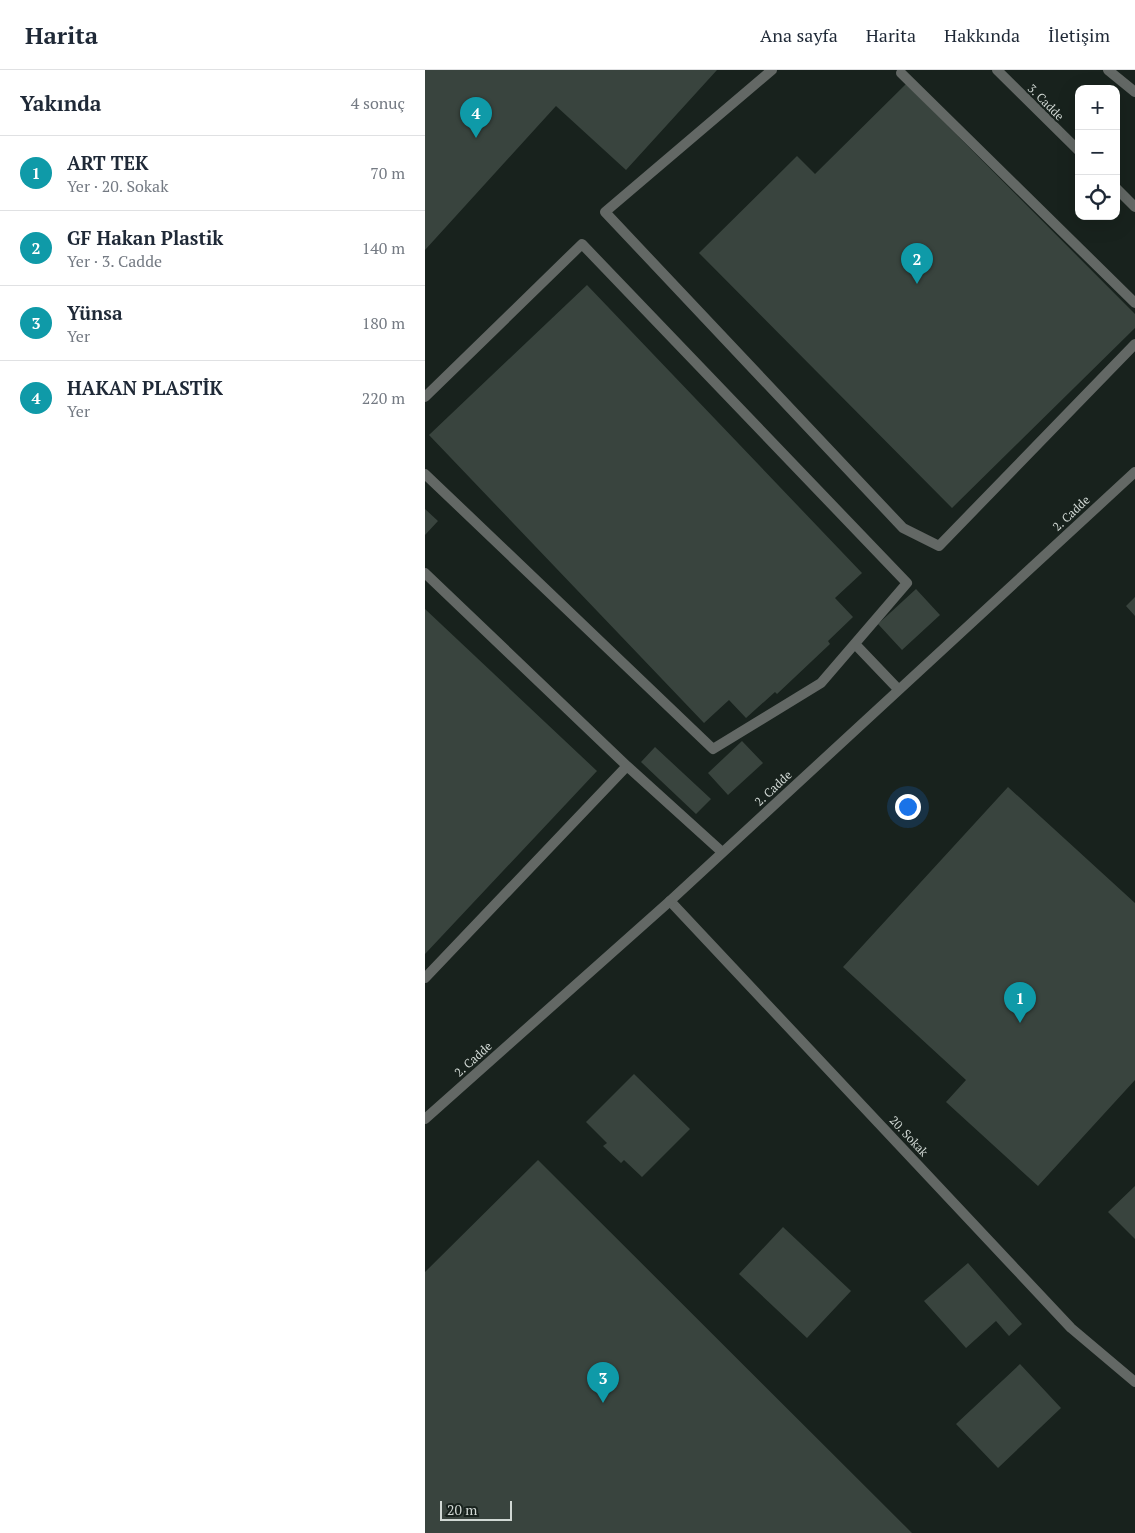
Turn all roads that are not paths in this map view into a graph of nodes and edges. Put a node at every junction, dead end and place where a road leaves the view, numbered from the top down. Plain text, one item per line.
1 (772, 70) edge
2 (997, 70) edge
3 (1108, 70) edge
4 (901, 74) dead end
5 (1135, 92) edge
6 (1075, 147) edge
7 (1120, 192) edge
8 (1135, 207) edge
9 (1135, 303) edge
10 (1135, 344) edge
11 (425, 397) edge
12 (1135, 472) edge
13 (425, 474) edge
14 (425, 573) edge
15 (855, 644) junction
16 (898, 689) junction
17 (627, 766) junction
18 (722, 852) junction
19 (670, 900) junction
20 (425, 978) edge
21 (425, 1119) edge
22 (1135, 1382) edge

1 - 10 street
2 - 6 street, 3. Cadde
3 - 5 street
4 - 9 street
7 - 8 street
11 - 15 street
12 - 16 street, 2. Cadde
13 - 15 street
14 - 17 street
15 - 16 street
16 - 18 street, 2. Cadde
17 - 18 street
17 - 20 street
18 - 19 street, 2. Cadde
19 - 21 street, 2. Cadde
19 - 22 street, 20. Sokak

